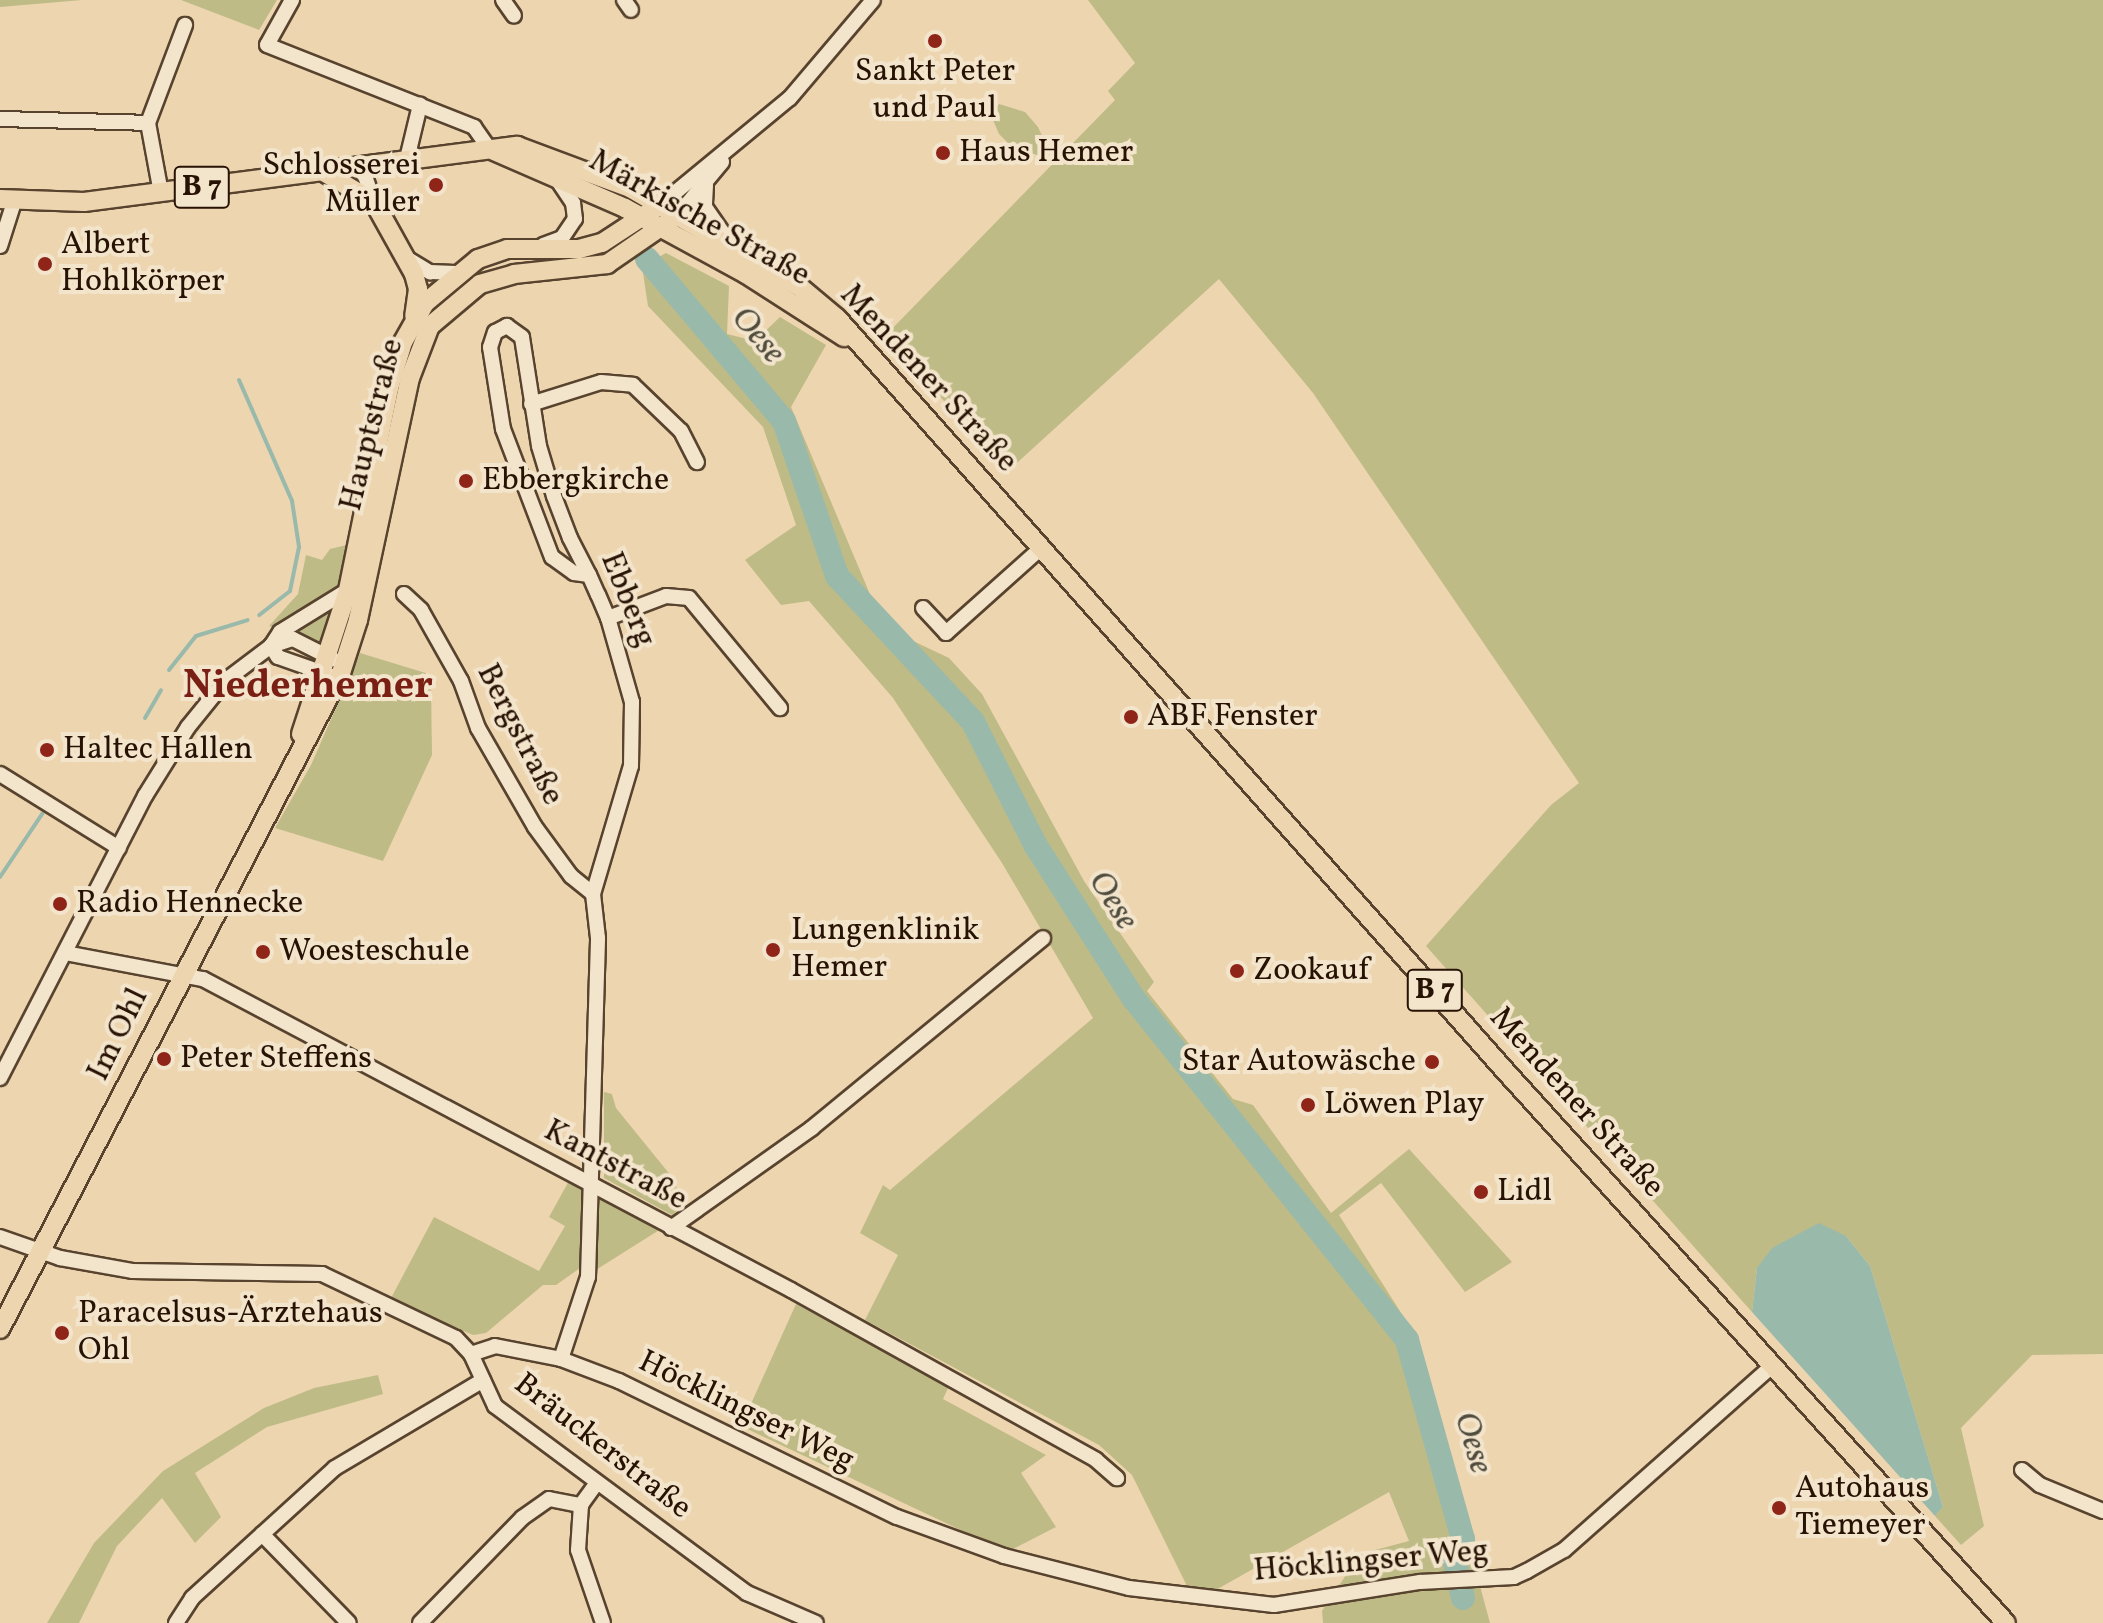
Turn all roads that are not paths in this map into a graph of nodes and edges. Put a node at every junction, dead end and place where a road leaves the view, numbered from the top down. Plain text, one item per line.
1 (292, 0) edge
2 (503, 0) edge
3 (873, 0) edge
4 (514, 16) dead end
5 (185, 25) dead end
6 (420, 105) junction
7 (0, 119) edge
8 (148, 123) junction
9 (493, 151) junction
10 (727, 155) junction
11 (402, 160) junction
12 (354, 165) junction
13 (320, 170) junction
14 (549, 173) junction
15 (706, 185) junction
16 (161, 193) junction
17 (372, 196) junction
18 (7, 201) edge
19 (660, 205) junction
20 (678, 215) junction
21 (643, 218) junction
22 (662, 229) junction
23 (730, 243) junction
24 (0, 246) edge
25 (536, 246) junction
26 (408, 259) junction
27 (455, 273) junction
28 (413, 320) junction
29 (867, 354) junction
30 (531, 404) junction
31 (393, 415) junction
32 (697, 462) dead end
33 (1041, 548) junction
34 (589, 575) junction
35 (348, 590) junction
36 (404, 594) dead end
37 (923, 608) dead end
38 (608, 618) junction
39 (271, 646) junction
40 (329, 654) junction
41 (341, 673) junction
42 (321, 676) junction
43 (780, 708) dead end
44 (292, 766) junction
45 (0, 774) edge
46 (119, 848) junction
47 (593, 894) junction
48 (1043, 938) dead end
49 (65, 953) junction
50 (182, 972) junction
51 (0, 1078) edge
52 (590, 1183) junction
53 (671, 1228) junction
54 (0, 1237) edge
55 (44, 1252) junction
56 (0, 1329) edge
57 (471, 1354) junction
58 (561, 1359) junction
59 (1771, 1367) junction
60 (483, 1380) junction
61 (2022, 1470) dead end
62 (1117, 1478) dead end
63 (596, 1484) junction
64 (581, 1505) junction
65 (2103, 1511) edge
66 (262, 1534) junction
67 (176, 1623) edge
68 (349, 1623) edge
69 (420, 1623) edge
70 (603, 1623) edge
71 (816, 1623) edge
72 (2006, 1623) edge

1 - 6 street
2 - 4 street
3 - 10 street
5 - 8 street
6 - 9 street
6 - 11 street
7 - 8 street
8 - 16 street
9 - 11 main road, Märkische Straße / B 7
9 - 14 main road, Märkische Straße / B 7
9 - 19 main road, Märkische Straße / B 7
10 - 15 street
10 - 19 street
11 - 12 main road, Märkische Straße / B 7
11 - 17 street
12 - 13 main road, Märkische Straße / B 7
12 - 17 street, Hauptstraße
13 - 16 main road, Märkische Straße / B 7
13 - 17 main road, Hauptstraße
14 - 21 main road, Märkische Straße / B 7
14 - 25 street, Hauptstraße
15 - 20 street
15 - 23 street
16 - 18 main road, Märkische Straße / B 7
17 - 26 main road, Hauptstraße
18 - 24 street
19 - 20 main road, Märkische Straße / B 7
19 - 21 main road, Hauptstraße
20 - 22 main road, Hauptstraße
20 - 23 main road, Mendener Straße / B 7
21 - 22 main road, Märkische Straße / B 7
21 - 25 main road, Hauptstraße
22 - 29 main road, Märkische Straße / B 7
22 - 31 main road, Hauptstraße
23 - 29 main road, Mendener Straße / B 7
25 - 27 main road, Hauptstraße
26 - 27 street
26 - 28 main road, Hauptstraße
27 - 28 main road, Hauptstraße
28 - 31 main road, Hauptstraße
29 - 33 main road, Mendener Straße / B 7
30 - 32 street
30 - 34 street, Ebberg
30 - 34 street, Ebberg
31 - 35 main road, Hauptstraße
31 - 41 main road, Hauptstraße
33 - 37 street
33 - 59 main road, Mendener Straße / B 7
34 - 38 street, Ebberg
35 - 39 street
35 - 40 main road, Hauptstraße
36 - 47 street, Bergstraße
38 - 43 street
38 - 47 street, Ebberg
39 - 40 street
39 - 42 street
39 - 46 street
40 - 41 street
40 - 42 main road, Hauptstraße
41 - 42 street
41 - 44 main road, Im Ohl
42 - 44 main road, Im Ohl
44 - 50 main road, Im Ohl
45 - 46 street
46 - 49 street
47 - 52 street
48 - 53 street
49 - 50 street, Kantstraße
49 - 51 street
50 - 52 street, Kantstraße
50 - 55 main road, Im Ohl
52 - 53 street, Kantstraße
52 - 58 street
53 - 62 street, Kantstraße
54 - 55 street, Bräuckerstraße
55 - 56 main road, Im Ohl
55 - 57 street, Bräuckerstraße
57 - 58 street, Höcklingser Weg
57 - 60 street, Bräuckerstraße
58 - 59 street, Höcklingser Weg
59 - 72 main road, Mendener Straße / B 7
60 - 63 street, Bräuckerstraße
60 - 66 street
61 - 65 street
63 - 64 street
63 - 71 street, Bräuckerstraße
64 - 69 street
64 - 70 street
66 - 67 street
66 - 68 street

